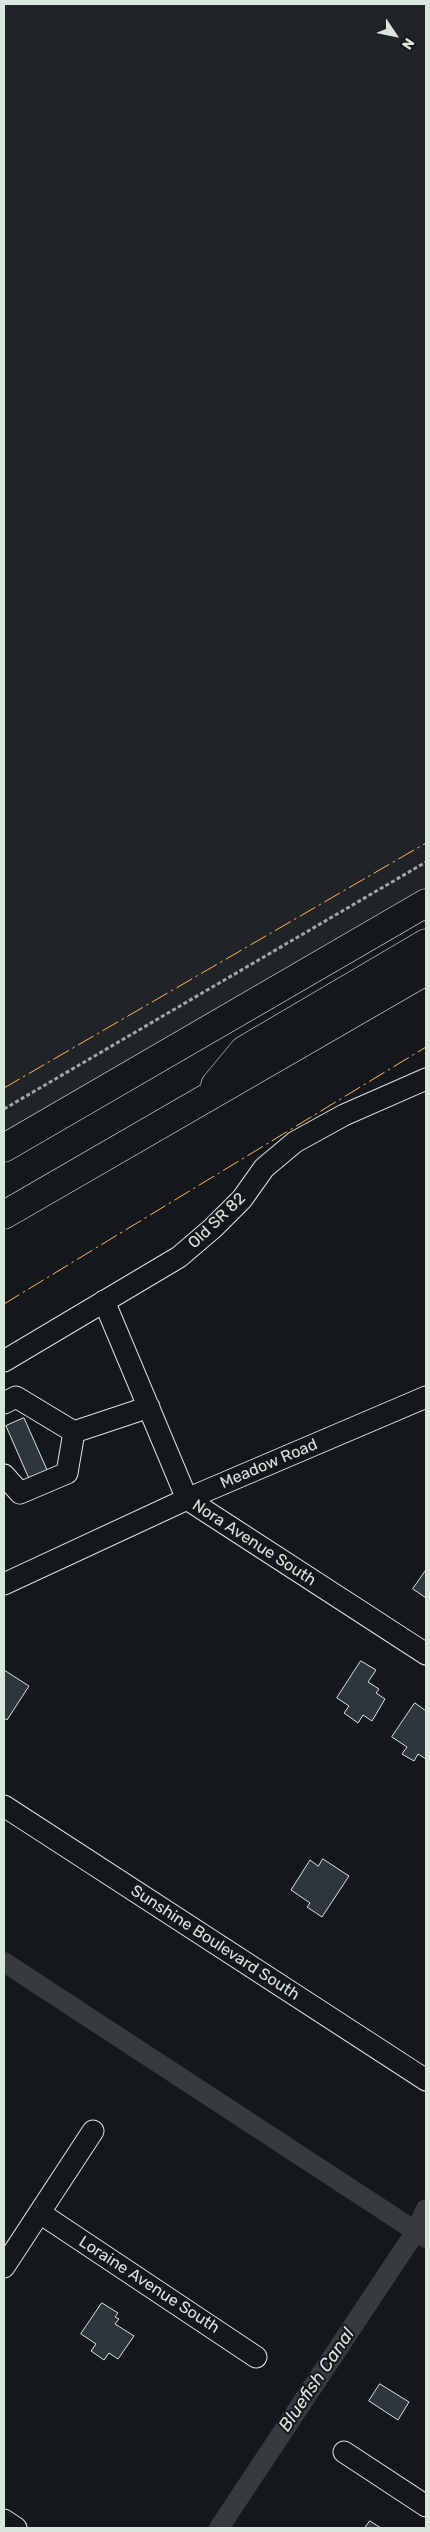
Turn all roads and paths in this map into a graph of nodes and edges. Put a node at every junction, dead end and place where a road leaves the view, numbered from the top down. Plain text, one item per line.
1 (426, 862) edge
2 (426, 903) edge
3 (426, 943) edge
4 (426, 971) edge
5 (426, 1079) edge
6 (205, 1098) junction
7 (4, 1109) edge
8 (4, 1148) edge
9 (4, 1215) edge
10 (104, 1301) junction
11 (4, 1361) edge
12 (426, 1396) edge
13 (4, 1403) edge
14 (148, 1408) junction
15 (74, 1432) junction
16 (4, 1475) edge
17 (187, 1499) junction
18 (4, 1584) edge
19 (426, 1654) edge
20 (4, 1806) edge
21 (426, 2080) edge
22 (93, 2131) dead end
23 (40, 2214) junction
24 (4, 2267) edge
25 (256, 2357) dead end
26 (344, 2452) dead end
27 (426, 2506) edge
28 (4, 2520) edge
29 (16, 2528) edge

1 - 7 path
2 - 8 highway
3 - 6 highway
4 - 6 highway
5 - 10 street, Old SR 82
6 - 9 highway
10 - 11 street, Old SR 82
10 - 14 street, Nora Avenue South
12 - 17 street, Meadow Road
13 - 15 street
14 - 15 street
14 - 17 street, Nora Avenue South
15 - 16 street
17 - 18 street, Meadow Road
17 - 19 street, Nora Avenue South
20 - 21 street, Sunshine Boulevard South
22 - 23 street
23 - 24 street
23 - 25 street, Loraine Avenue South
26 - 27 street
28 - 29 street

